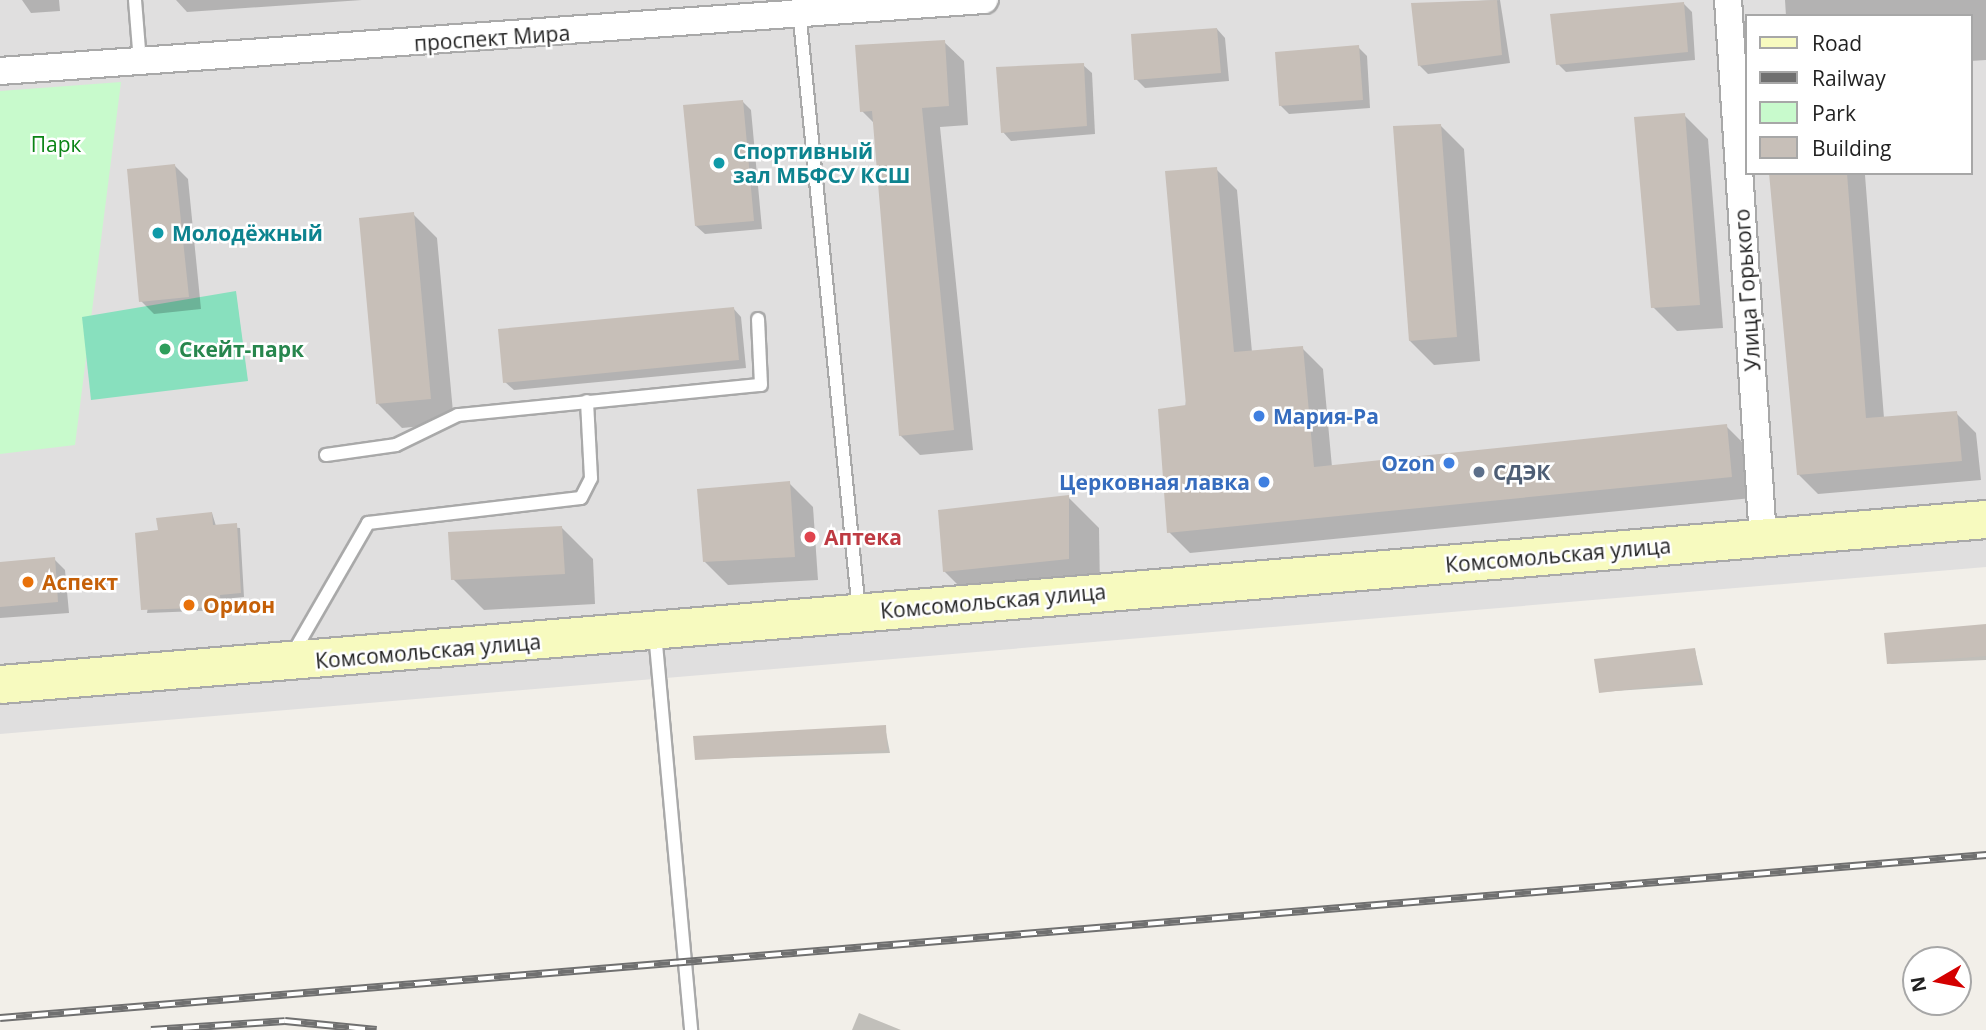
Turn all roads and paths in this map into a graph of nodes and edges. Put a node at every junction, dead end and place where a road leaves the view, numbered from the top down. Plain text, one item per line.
1 (135, 0) edge
2 (984, 0) edge
3 (1728, 0) edge
4 (799, 9) edge
5 (140, 62) junction
6 (0, 71) edge
7 (758, 319) dead end
8 (587, 401) junction
9 (327, 455) dead end
10 (1986, 519) edge
11 (1763, 539) junction
12 (859, 612) junction
13 (655, 633) junction
14 (288, 662) junction
15 (0, 684) edge
16 (691, 1030) edge

1 - 5 lane
2 - 4 street, проспект Мира
3 - 11 street, Улица Горького
4 - 5 street, проспект Мира
4 - 12 lane
5 - 6 street, проспект Мира
7 - 8 lane
8 - 9 lane
8 - 14 lane
10 - 11 street, Комсомольская улица
11 - 12 street, Комсомольская улица
12 - 13 street, Комсомольская улица
13 - 14 street, Комсомольская улица
13 - 16 lane
14 - 15 street, Комсомольская улица

